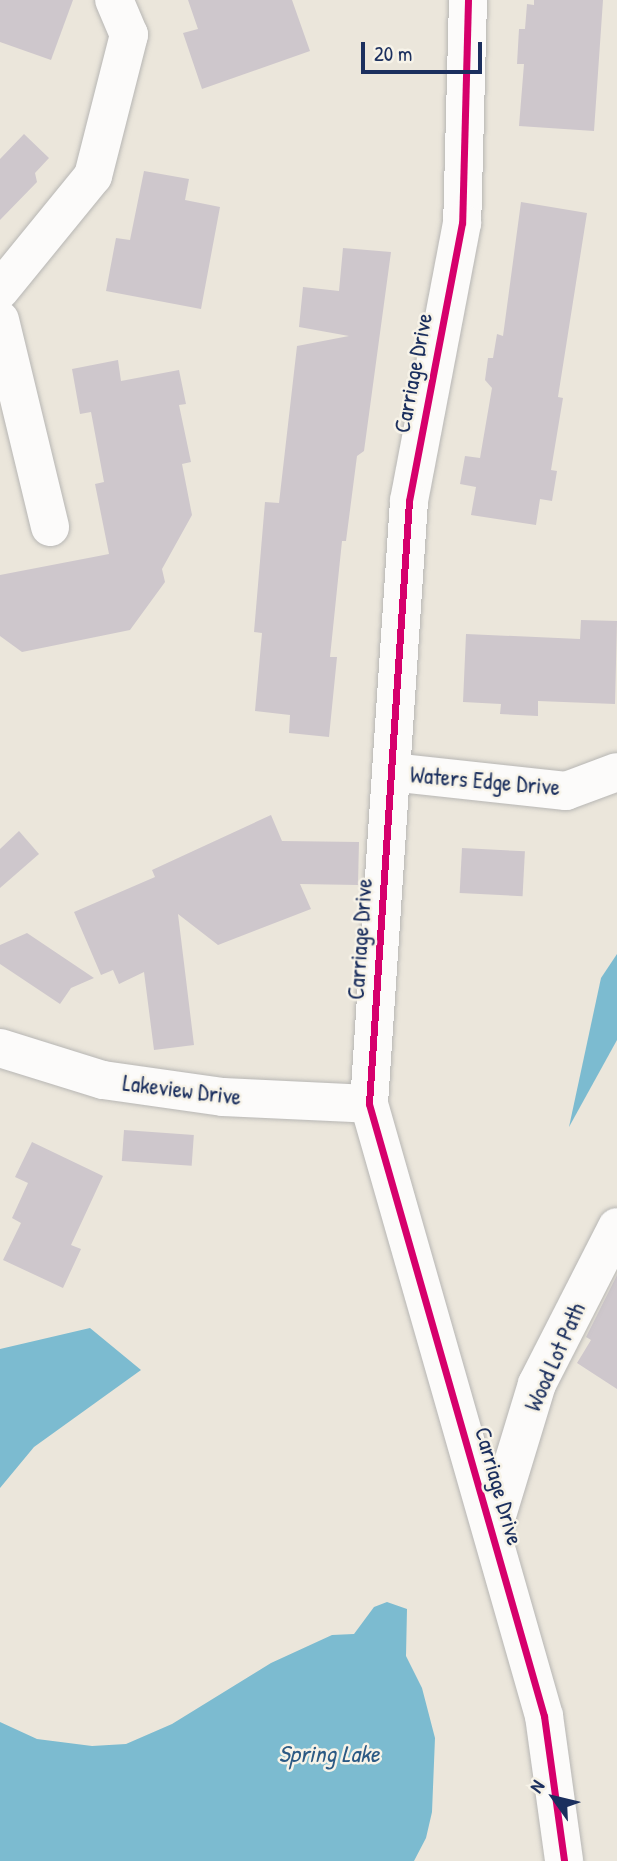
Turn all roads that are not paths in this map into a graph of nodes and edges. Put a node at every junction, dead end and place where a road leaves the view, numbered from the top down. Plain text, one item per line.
1 (114, 0) edge
2 (468, 0) edge
3 (0, 290) edge
4 (0, 320) edge
5 (50, 527) dead end
6 (391, 772) junction
7 (617, 772) edge
8 (0, 1048) edge
9 (369, 1104) junction
10 (617, 1227) edge
11 (492, 1532) junction
12 (564, 1861) edge

1 - 3 street
2 - 6 street, Carriage Drive
4 - 5 street
6 - 7 street, Waters Edge Drive
6 - 9 street, Carriage Drive
8 - 9 street, Lakeview Drive
9 - 11 street, Carriage Drive
10 - 11 street, Wood Lot Path
11 - 12 street, Carriage Drive

